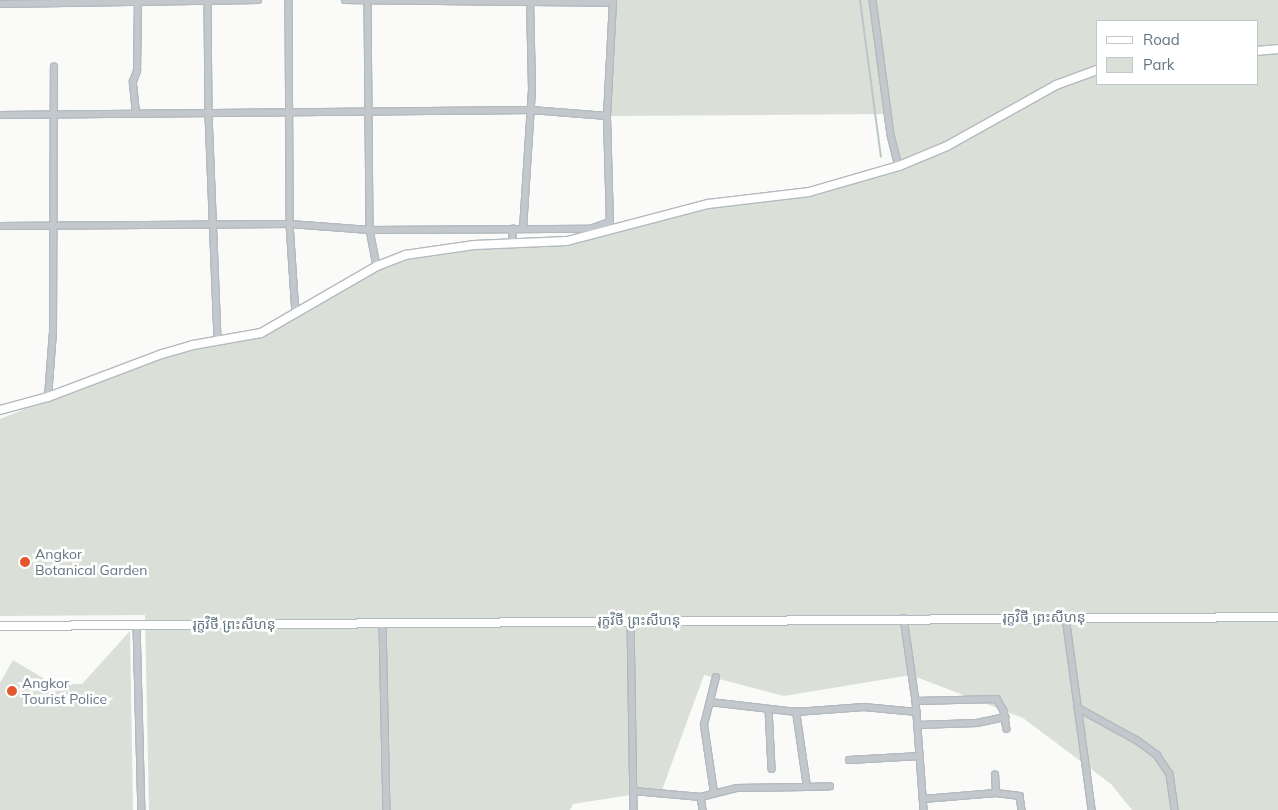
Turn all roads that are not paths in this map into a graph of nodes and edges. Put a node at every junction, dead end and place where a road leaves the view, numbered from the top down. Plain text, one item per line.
1 (258, 0) edge
2 (289, 0) edge
3 (345, 0) edge
4 (368, 0) edge
5 (873, 0) edge
6 (138, 1) edge
7 (208, 1) edge
8 (530, 1) edge
9 (613, 2) edge
10 (0, 4) edge
11 (1278, 49) edge
12 (1258, 51) edge
13 (54, 67) dead end
14 (1096, 70) edge
15 (531, 110) junction
16 (369, 111) junction
17 (54, 112) junction
18 (291, 112) junction
19 (136, 113) junction
20 (0, 115) edge
21 (209, 115) junction
22 (607, 116) junction
23 (899, 166) junction
24 (290, 224) junction
25 (0, 226) edge
26 (52, 226) junction
27 (213, 226) junction
28 (611, 226) junction
29 (513, 229) junction
30 (523, 229) junction
31 (370, 230) junction
32 (512, 243) junction
33 (377, 266) junction
34 (296, 314) junction
35 (218, 340) junction
36 (48, 397) junction
37 (0, 410) edge
38 (1066, 617) junction
39 (1278, 617) edge
40 (904, 618) junction
41 (630, 620) junction
42 (384, 622) junction
43 (137, 624) junction
44 (0, 626) edge
45 (716, 677) dead end
46 (916, 700) junction
47 (710, 702) junction
48 (1078, 708) junction
49 (770, 709) junction
50 (796, 712) junction
51 (917, 712) junction
52 (1005, 717) junction
53 (917, 725) junction
54 (1007, 729) dead end
55 (920, 756) junction
56 (848, 760) dead end
57 (772, 769) dead end
58 (995, 775) dead end
59 (830, 786) dead end
60 (807, 787) junction
61 (634, 791) junction
62 (714, 792) junction
63 (996, 793) junction
64 (701, 797) junction
65 (923, 799) junction
66 (142, 810) edge
67 (388, 810) edge
68 (634, 810) edge
69 (703, 810) edge
70 (924, 810) edge
71 (1022, 810) edge
72 (1092, 810) edge
73 (1175, 810) edge

1 - 7 street
2 - 18 street
3 - 4 street
4 - 8 street
4 - 16 street
5 - 23 street
6 - 7 street
6 - 10 street
6 - 19 street
7 - 21 street
8 - 9 street
8 - 15 street
9 - 22 street
11 - 12 street
13 - 17 street
14 - 23 street
15 - 16 street
15 - 22 street
15 - 30 street
16 - 18 street
16 - 31 street
17 - 19 street
17 - 20 street
17 - 26 street
18 - 21 street
18 - 24 street
19 - 21 street
21 - 27 street
22 - 28 street
23 - 28 street
24 - 27 street
24 - 31 street
24 - 34 street
25 - 26 street
26 - 27 street
26 - 36 street
27 - 35 street
28 - 30 street
28 - 32 street
29 - 30 street
29 - 31 street
29 - 32 street
31 - 33 street
32 - 33 street
33 - 34 street
34 - 35 street
35 - 36 street
36 - 37 street
38 - 39 street, រុក្ខវិថី ព្រះសីហនុ
38 - 40 street, រុក្ខវិថី ព្រះសីហនុ
38 - 48 street
40 - 41 street, រុក្ខវិថី ព្រះសីហនុ
40 - 46 street
41 - 42 street, រុក្ខវិថី ព្រះសីហនុ
41 - 61 street
42 - 43 street, រុក្ខវិថី ព្រះសីហនុ
42 - 67 street
43 - 44 street, រុក្ខវិថី ព្រះសីហនុ
43 - 66 street
45 - 47 street
46 - 51 street
46 - 52 street
47 - 49 street
47 - 62 street
48 - 72 street
48 - 73 street
49 - 50 street
49 - 57 street
50 - 51 street
50 - 60 street
51 - 53 street
52 - 53 street
52 - 54 street
53 - 55 street
55 - 56 street
55 - 65 street
58 - 63 street
59 - 60 street
60 - 62 street
61 - 64 street
61 - 68 street
62 - 64 street
63 - 65 street
63 - 71 street
64 - 69 street
65 - 70 street

